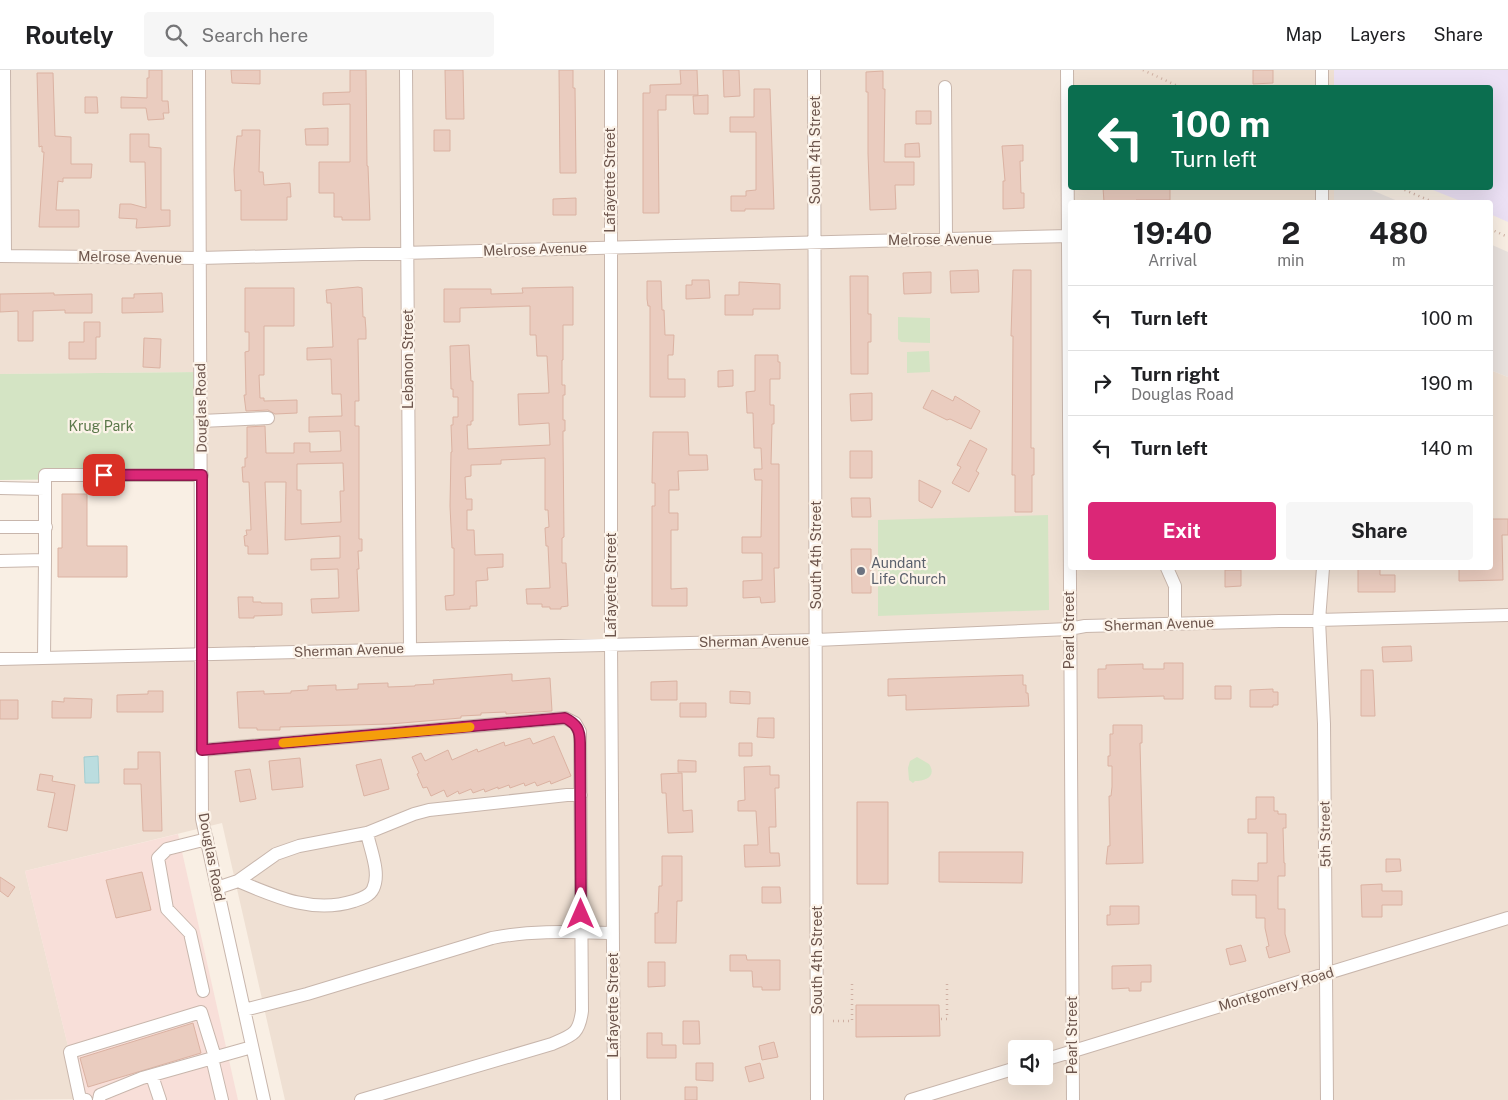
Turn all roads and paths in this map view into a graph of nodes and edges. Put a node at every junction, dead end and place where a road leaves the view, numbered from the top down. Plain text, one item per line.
1 (4, 70) edge
2 (199, 70) edge
3 (406, 70) edge
4 (610, 70) edge
5 (814, 70) edge
6 (1068, 70) edge
7 (1144, 70) edge
8 (1322, 70) edge
9 (1068, 85) edge
10 (1176, 85) edge
11 (1322, 85) edge
12 (945, 87) dead end
13 (1405, 190) edge
14 (1428, 200) edge
15 (1493, 230) edge
16 (1068, 236) edge
17 (1508, 237) edge
18 (946, 239) junction
19 (816, 242) junction
20 (610, 247) junction
21 (407, 254) junction
22 (3, 255) edge
23 (200, 258) junction
24 (268, 418) dead end
25 (201, 421) junction
26 (202, 475) junction
27 (0, 488) edge
28 (45, 489) junction
29 (0, 527) edge
30 (46, 527) junction
31 (45, 560) junction
32 (0, 561) edge
33 (1069, 570) edge
34 (1168, 570) edge
35 (1323, 570) edge
36 (1508, 615) edge
37 (1319, 620) junction
38 (1175, 623) junction
39 (1069, 629) junction
40 (816, 640) junction
41 (611, 644) junction
42 (410, 648) junction
43 (202, 654) junction
44 (44, 657) junction
45 (0, 659) edge
46 (202, 750) junction
47 (581, 795) junction
48 (367, 832) junction
49 (207, 839) junction
50 (238, 881) junction
51 (217, 888) junction
52 (1508, 918) edge
53 (581, 933) junction
54 (613, 933) junction
55 (1326, 974) junction
56 (947, 982) dead end
57 (852, 983) dead end
58 (203, 991) dead end
59 (244, 1010) junction
60 (941, 1019) dead end
61 (833, 1020) dead end
62 (252, 1047) junction
63 (1072, 1052) junction
64 (1053, 1057) edge
65 (213, 1058) junction
66 (1008, 1070) edge
67 (152, 1076) junction
68 (81, 1100) edge
69 (99, 1100) edge
70 (160, 1100) edge
71 (222, 1100) edge
72 (264, 1100) edge
73 (361, 1100) edge
74 (614, 1100) edge
75 (817, 1100) edge
76 (911, 1100) edge
77 (1073, 1100) edge
78 (1327, 1100) edge

1 - 22 street
2 - 23 street, Douglas Road
3 - 21 street, Lebanon Street
4 - 20 street, Lafayette Street
5 - 19 street, South 4th Street
6 - 9 street, Pearl Street
7 - 10 path
8 - 11 street
12 - 18 street
13 - 14 path
15 - 17 path
16 - 18 street, Melrose Avenue
18 - 19 street, Melrose Avenue
19 - 20 street, Melrose Avenue
19 - 40 street, South 4th Street
20 - 21 street, Melrose Avenue
20 - 41 street, Lafayette Street
21 - 23 street, Melrose Avenue
21 - 42 street, Lebanon Street
22 - 23 street, Melrose Avenue
23 - 25 street, Douglas Road
24 - 25 street
25 - 26 street, Douglas Road
26 - 28 street
26 - 43 street, Douglas Road
27 - 28 street
28 - 30 street
29 - 30 street
30 - 31 street
31 - 32 street
31 - 44 street
33 - 39 street, Pearl Street
34 - 38 street
35 - 37 street, 5th Street
36 - 37 street, Sherman Avenue
37 - 38 street, Sherman Avenue
37 - 55 street, 5th Street
38 - 39 street, Sherman Avenue
39 - 40 street, Sherman Avenue
39 - 63 street, Pearl Street
40 - 41 street, Sherman Avenue
40 - 75 street, South 4th Street
41 - 42 street, Sherman Avenue
41 - 54 street, Lafayette Street
42 - 43 street, Sherman Avenue
43 - 44 street, Sherman Avenue
43 - 46 street, Douglas Road
44 - 45 street, Sherman Avenue
46 - 47 street
46 - 49 street, Douglas Road
47 - 48 street
47 - 53 street
48 - 50 street
48 - 50 street
49 - 51 street, Douglas Road
49 - 58 street
50 - 51 street
51 - 59 street, Douglas Road
52 - 55 street, Montgomery Road
53 - 54 street
53 - 59 street
53 - 73 street
54 - 74 street, Lafayette Street
55 - 63 street, Montgomery Road
55 - 78 street, 5th Street
56 - 60 path
57 - 61 path
59 - 62 street, Douglas Road
62 - 65 street
62 - 72 street, Douglas Road
63 - 64 street, Montgomery Road
63 - 77 street, Pearl Street
65 - 67 street
65 - 68 street
65 - 71 street
66 - 76 street
67 - 69 street
67 - 70 street

